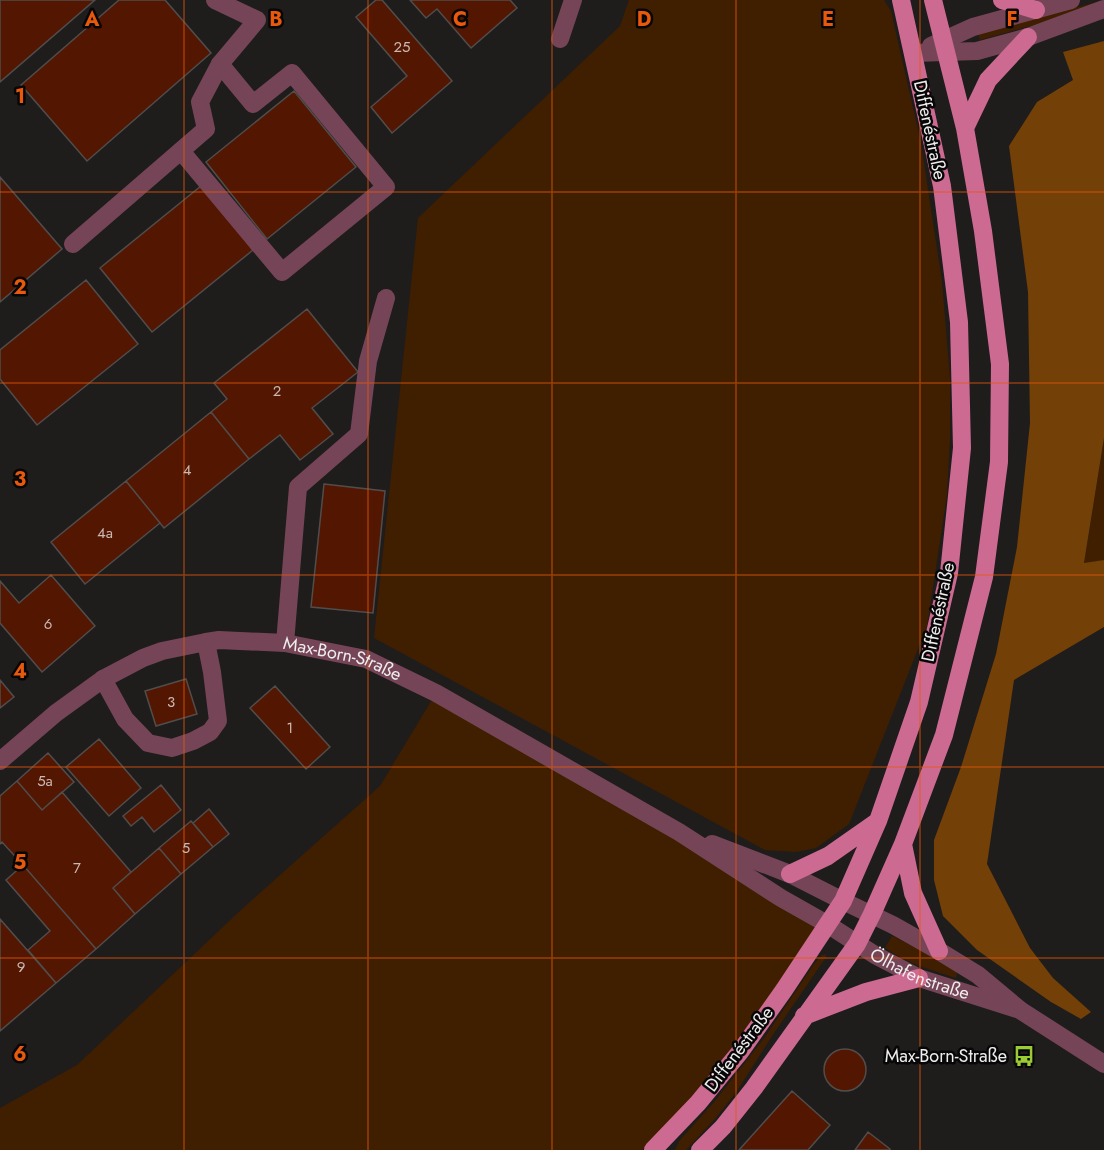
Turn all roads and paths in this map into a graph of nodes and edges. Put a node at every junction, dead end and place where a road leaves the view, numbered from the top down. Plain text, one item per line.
1 (215, 0) edge
2 (573, 0) edge
3 (902, 0) edge
4 (933, 0) edge
5 (1002, 0) edge
6 (1071, 0) edge
7 (1104, 9) edge
8 (1036, 10) junction
9 (1028, 37) junction
10 (560, 39) dead end
11 (945, 46) junction
12 (914, 53) junction
13 (220, 64) junction
14 (965, 128) junction
15 (181, 151) junction
16 (74, 244) dead end
17 (386, 298) dead end
18 (206, 642) junction
19 (285, 643) junction
20 (103, 679) junction
21 (0, 761) edge
22 (878, 821) junction
23 (679, 832) junction
24 (903, 844) junction
25 (790, 874) junction
26 (843, 901) junction
27 (872, 914) junction
28 (827, 924) junction
29 (857, 944) junction
30 (939, 951) junction
31 (919, 978) junction
32 (1020, 1010) junction
33 (804, 1016) junction
34 (1104, 1064) edge
35 (653, 1150) edge
36 (700, 1150) edge

1 - 13 street
2 - 10 street
3 - 12 main road, Diffenéstraße
4 - 11 main road, Diffenéstraße
5 - 8 main road
6 - 8 street
7 - 9 street
8 - 11 street
9 - 11 street
9 - 14 main road
11 - 12 street
11 - 14 main road, Diffenéstraße
12 - 22 main road, Diffenéstraße
13 - 15 street
13 - 15 street
14 - 24 main road, Diffenéstraße
15 - 16 street
17 - 19 street
18 - 19 street, Max-Born-Straße
18 - 20 street, Max-Born-Straße
18 - 20 street
19 - 23 street, Max-Born-Straße
20 - 21 street, Max-Born-Straße
22 - 25 main road
22 - 26 main road, Diffenéstraße
23 - 25 street, Max-Born-Straße
23 - 28 street, Max-Born-Straße
24 - 27 main road, Diffenéstraße
24 - 30 main road
25 - 26 street, Max-Born-Straße
26 - 27 street, Max-Born-Straße
26 - 28 main road, Diffenéstraße
27 - 29 main road, Diffenéstraße
27 - 30 street, Ölhafenstraße
28 - 29 street, Ölhafenstraße
28 - 35 main road, Diffenéstraße
29 - 31 street, Ölhafenstraße
29 - 33 main road, Diffenéstraße
30 - 32 street, Ölhafenstraße
31 - 32 street, Ölhafenstraße
31 - 33 main road
32 - 34 street, Ölhafenstraße
33 - 36 main road, Diffenéstraße

